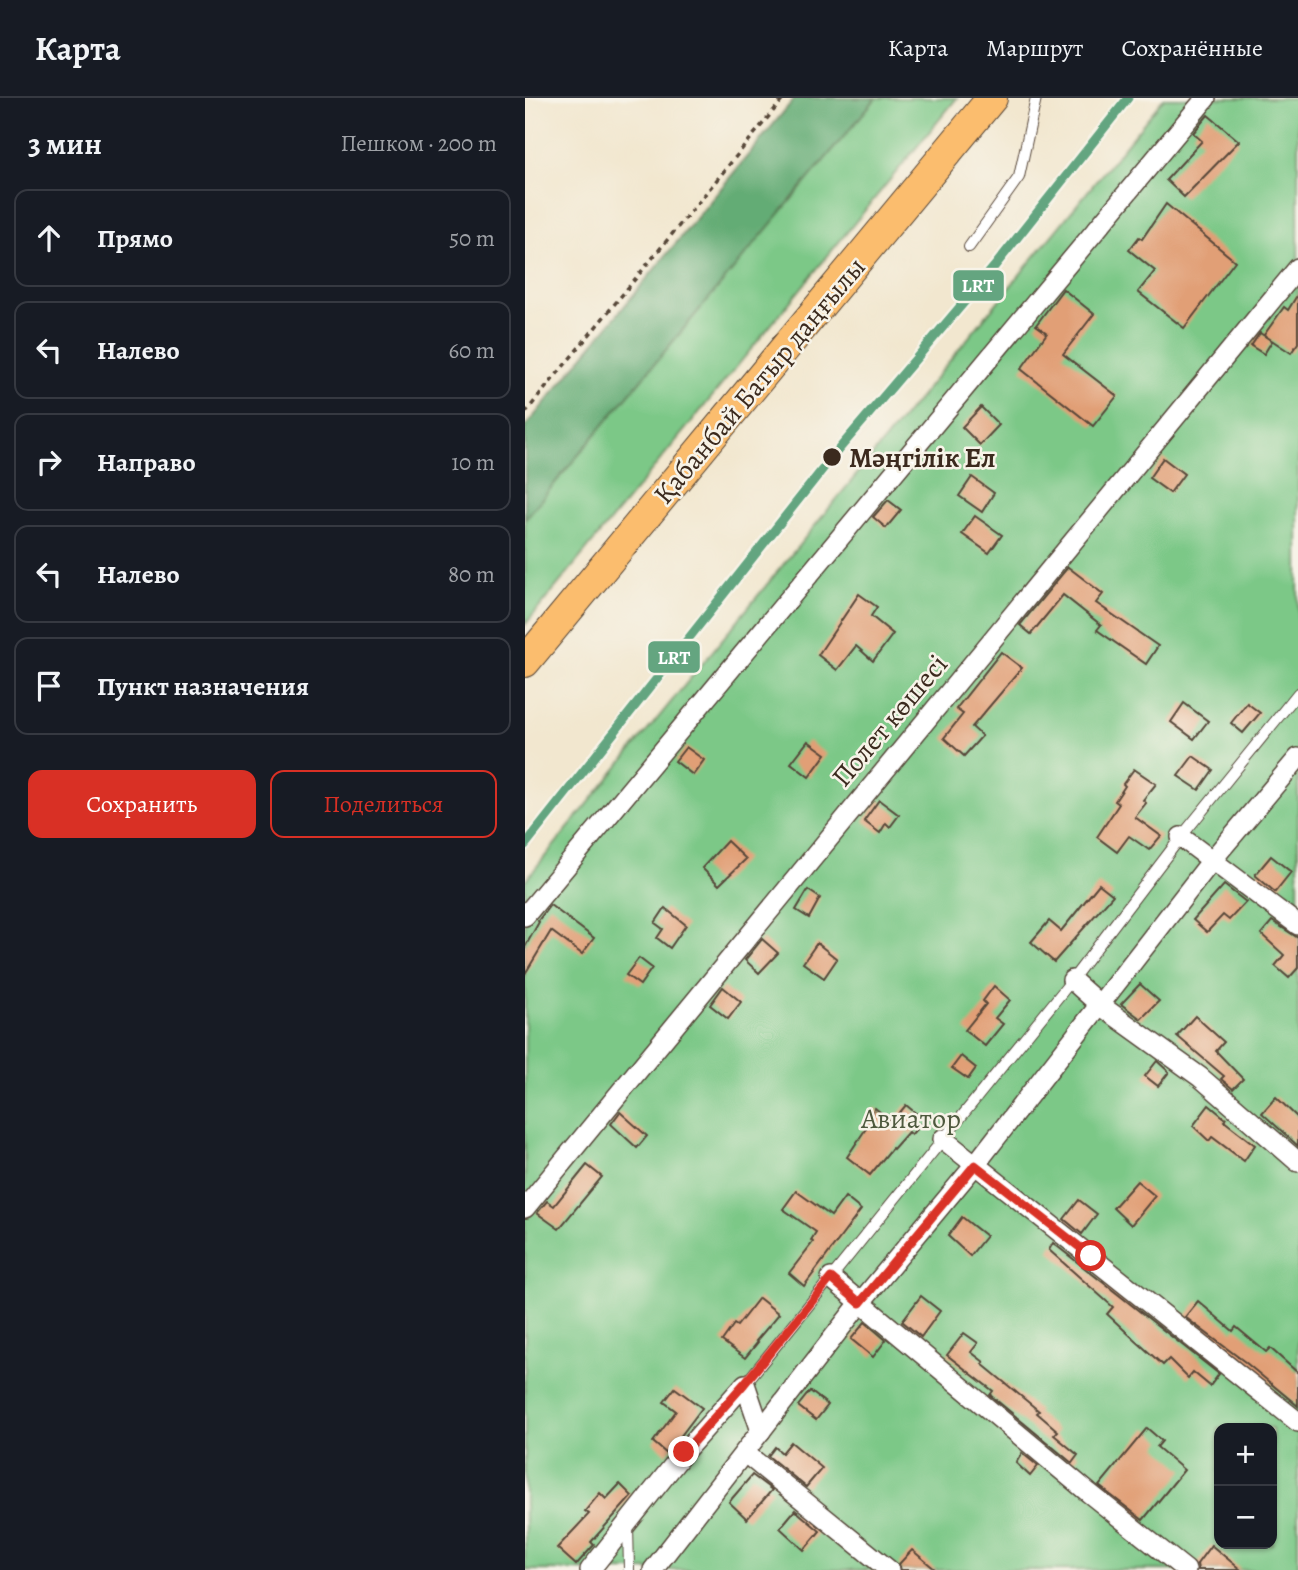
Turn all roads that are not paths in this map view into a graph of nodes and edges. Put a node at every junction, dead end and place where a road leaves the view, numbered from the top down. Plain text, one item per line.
1 (992, 98) edge
2 (1036, 98) edge
3 (1206, 98) edge
4 (969, 247) dead end
5 (1298, 268) edge
6 (525, 662) edge
7 (1298, 693) edge
8 (1298, 758) edge
9 (1181, 837) junction
10 (1213, 859) junction
11 (525, 916) edge
12 (1298, 925) edge
13 (1072, 980) junction
14 (1100, 1005) junction
15 (943, 1139) junction
16 (1298, 1162) edge
17 (975, 1165) junction
18 (525, 1208) edge
19 (831, 1278) junction
20 (860, 1303) junction
21 (744, 1384) junction
22 (1298, 1422) edge
23 (761, 1431) junction
24 (745, 1453) junction
25 (628, 1522) junction
26 (590, 1570) edge
27 (629, 1570) edge
28 (653, 1570) edge
29 (889, 1570) edge
30 (1186, 1570) edge

1 - 6 main road, Қабанбай Батыр даңғылы
2 - 4 lane
3 - 11 street
5 - 18 street, Полет көшесі
7 - 9 lane
8 - 10 street
9 - 10 street
9 - 13 lane
10 - 12 street
10 - 14 street
13 - 14 street
13 - 15 lane
14 - 16 street
14 - 17 street
15 - 17 street
15 - 19 lane
17 - 20 street
17 - 22 street
19 - 20 street
19 - 21 lane
20 - 23 street
20 - 30 street
21 - 23 street
21 - 25 street
23 - 24 street
24 - 28 street
24 - 29 street
25 - 26 street
25 - 27 lane

